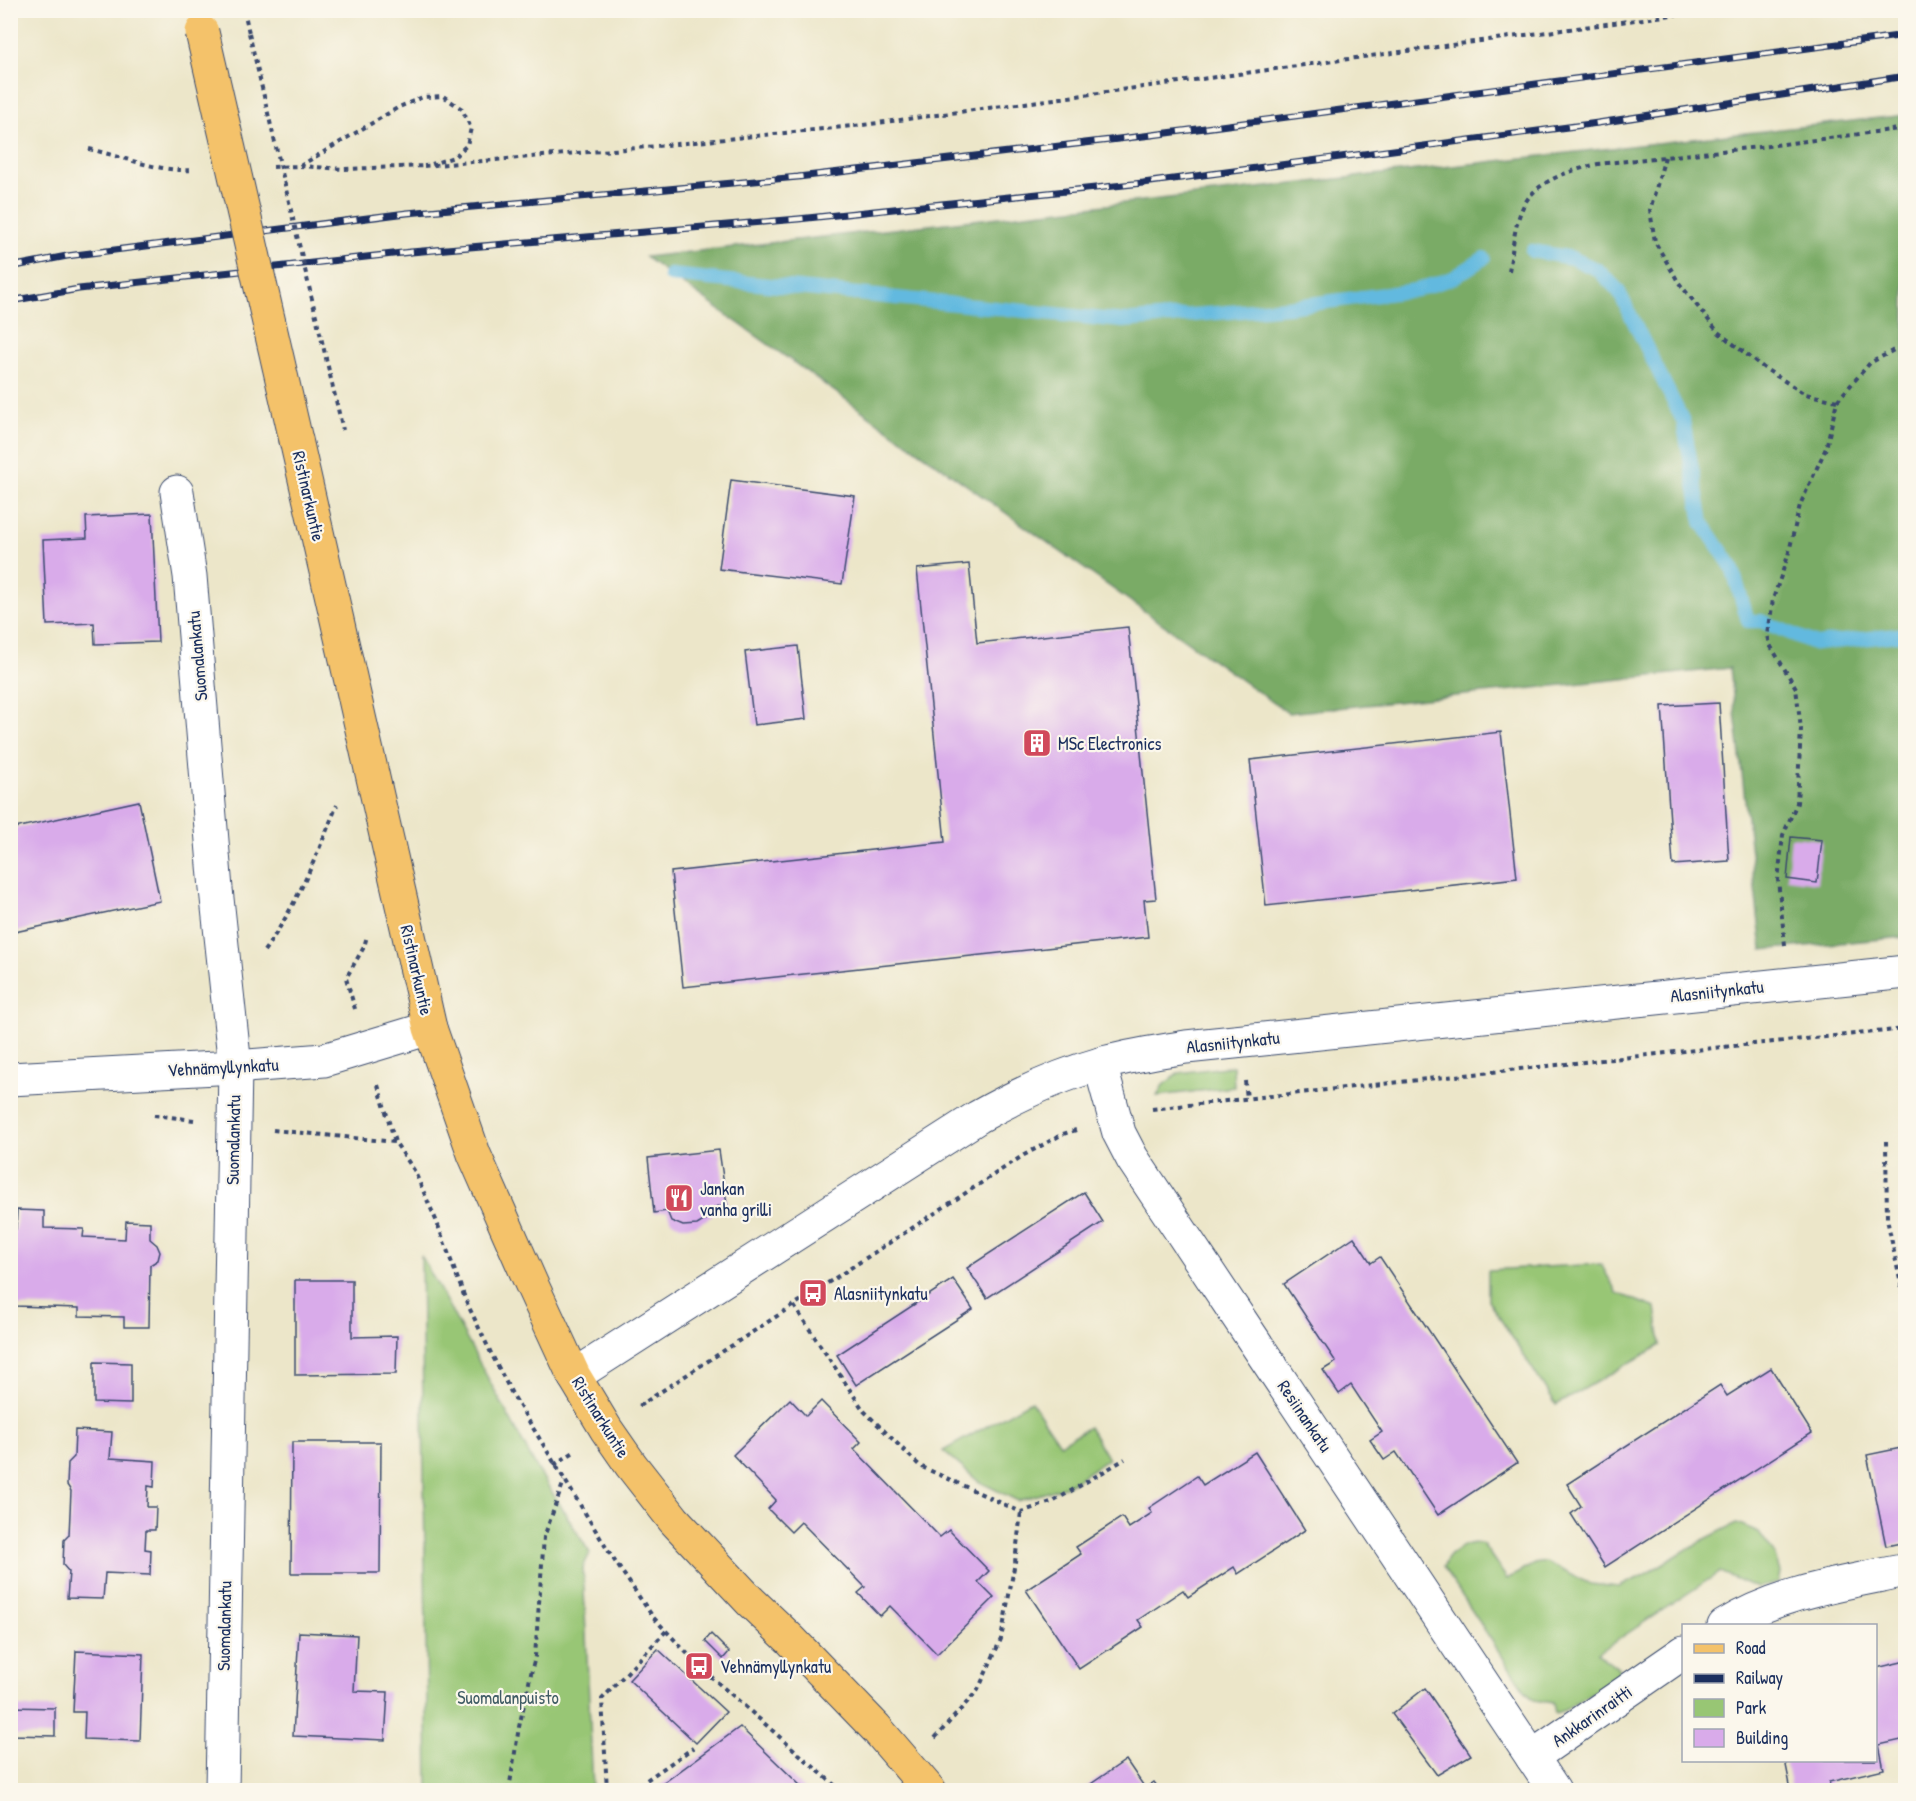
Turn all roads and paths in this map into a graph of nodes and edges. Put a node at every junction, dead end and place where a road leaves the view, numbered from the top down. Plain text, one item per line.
1 (244, 10) edge
2 (1709, 10) edge
3 (199, 21) edge
4 (1905, 128) edge
5 (89, 149) dead end
6 (1665, 158) junction
7 (300, 166) junction
8 (424, 166) junction
9 (266, 167) dead end
10 (199, 170) dead end
11 (1509, 271) dead end
12 (1905, 346) edge
13 (1837, 401) junction
14 (343, 430) dead end
15 (177, 492) dead end
16 (337, 804) dead end
17 (1905, 972) edge
18 (1789, 984) junction
19 (227, 985) junction
20 (430, 1028) junction
21 (1905, 1029) edge
22 (367, 1047) junction
23 (1100, 1064) junction
24 (235, 1067) junction
25 (10, 1079) edge
26 (1115, 1119) junction
27 (1886, 1141) dead end
28 (794, 1306) junction
29 (1905, 1308) edge
30 (574, 1376) junction
31 (606, 1429) junction
32 (1125, 1459) dead end
33 (554, 1465) junction
34 (564, 1481) junction
35 (1021, 1512) junction
36 (1905, 1570) edge
37 (1728, 1624) edge
38 (666, 1631) junction
39 (1682, 1653) edge
40 (933, 1741) dead end
41 (693, 1748) dead end
42 (1532, 1758) junction
43 (1420, 1785) dead end
44 (222, 1791) edge
45 (509, 1791) edge
46 (607, 1791) edge
47 (632, 1791) edge
48 (840, 1791) edge
49 (929, 1791) edge
50 (1415, 1791) edge
51 (1554, 1791) edge

1 - 14 path, bridge
2 - 8 path
3 - 20 main road, Ristinarkuntie, bridge
4 - 6 path
5 - 10 path
6 - 11 path
6 - 13 path
7 - 8 path
7 - 8 path
7 - 9 path
12 - 13 path
13 - 18 path
15 - 19 street, Suomalankatu
16 - 19 path
17 - 18 street, Alasniitynkatu
18 - 23 street, Alasniitynkatu
19 - 24 street, Suomalankatu
20 - 22 street, Vehnämyllynkatu
20 - 30 main road, Ristinarkuntie
21 - 26 path
22 - 24 street, Vehnämyllynkatu
22 - 33 path
23 - 26 street, Resiinankatu
23 - 30 street, Alasniitynkatu
24 - 25 street, Vehnämyllynkatu
24 - 44 street, Suomalankatu
26 - 28 path
26 - 42 street, Resiinankatu
27 - 29 path
28 - 31 path
28 - 35 path
30 - 31 main road, Ristinarkuntie
31 - 33 path
31 - 49 main road, Ristinarkuntie
32 - 35 path
33 - 34 path
34 - 38 path
34 - 45 path
35 - 40 path
36 - 37 street
38 - 46 path
38 - 48 path
39 - 42 street, Ankkarinraitti
41 - 47 path
42 - 51 street, Ankkarinraitti
43 - 50 path

